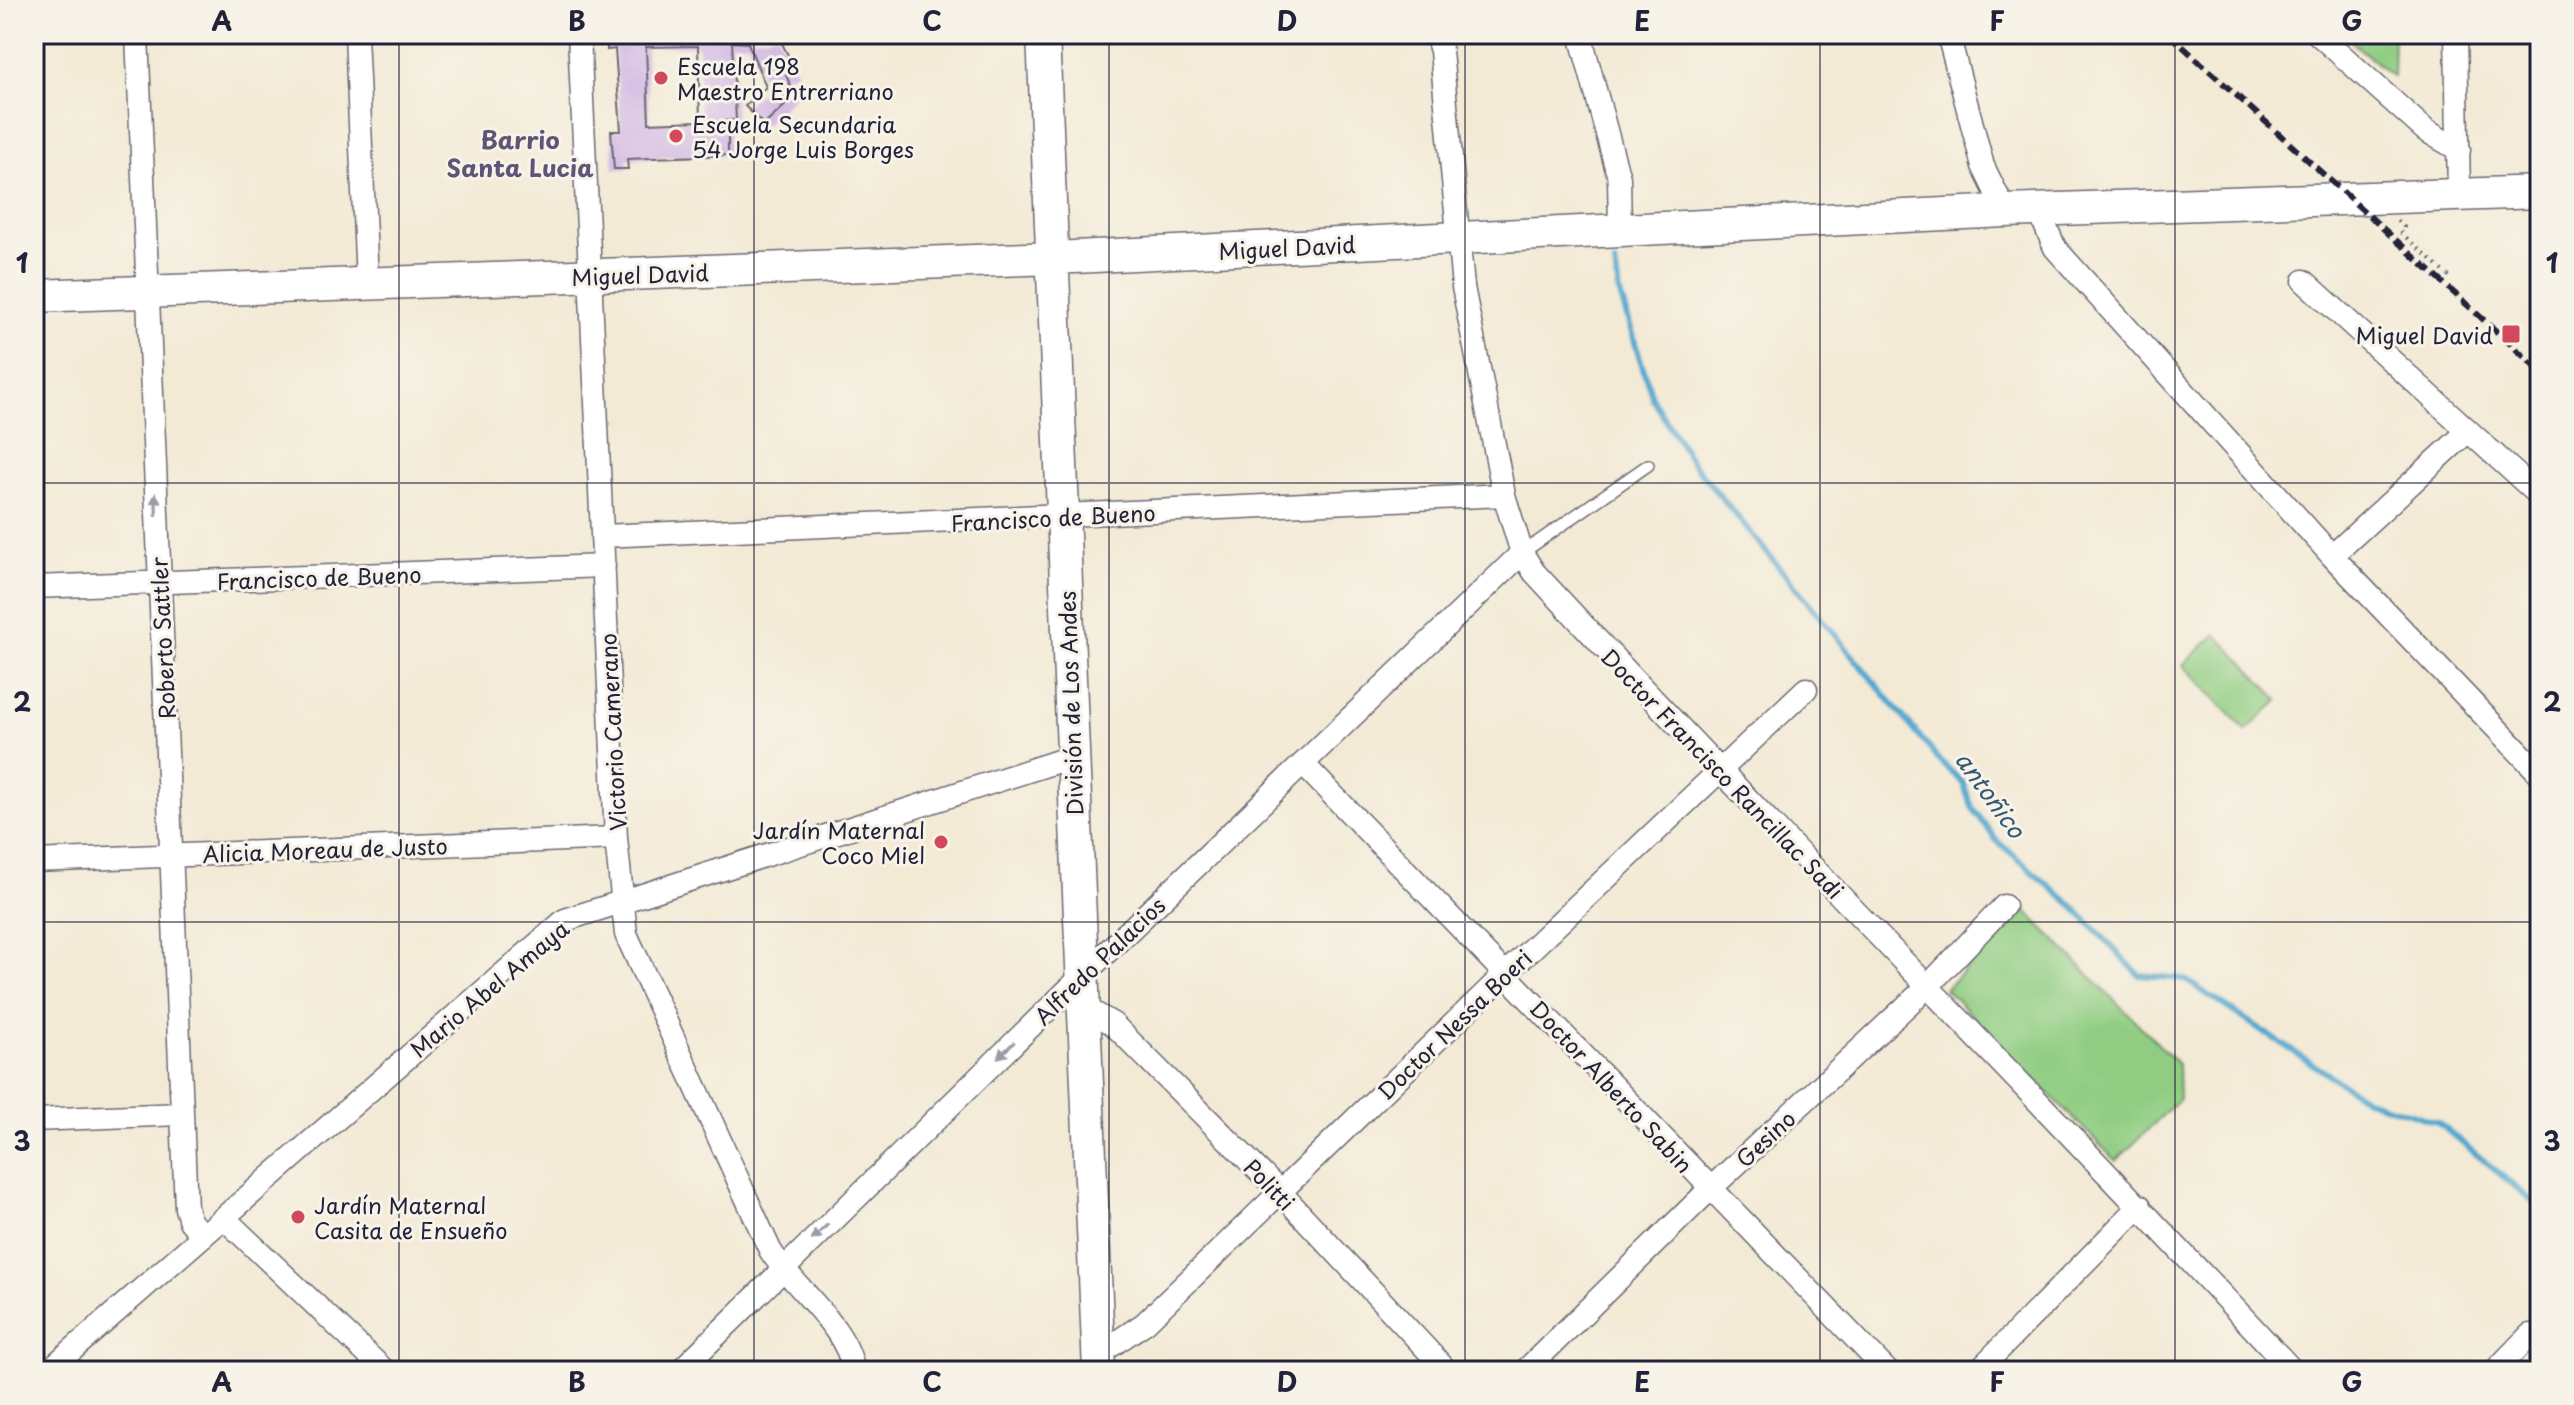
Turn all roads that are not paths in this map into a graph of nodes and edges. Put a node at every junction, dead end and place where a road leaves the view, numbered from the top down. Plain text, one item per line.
1 (137, 34) edge
2 (356, 34) edge
3 (579, 34) edge
4 (1043, 34) edge
5 (1436, 34) edge
6 (1580, 34) edge
7 (1948, 34) edge
8 (2318, 34) edge
9 (2456, 34) edge
10 (2459, 150) junction
11 (2540, 192) edge
12 (2459, 193) junction
13 (2005, 211) junction
14 (2039, 211) junction
15 (1620, 231) junction
16 (1457, 238) junction
17 (1054, 258) junction
18 (589, 276) junction
19 (2304, 281) dead end
20 (367, 282) junction
21 (148, 291) junction
22 (34, 296) edge
23 (2468, 431) junction
24 (1648, 465) dead end
25 (1504, 495) junction
26 (2540, 496) edge
27 (1064, 517) junction
28 (603, 536) junction
29 (1522, 553) junction
30 (2332, 556) junction
31 (604, 566) junction
32 (159, 583) junction
33 (34, 587) edge
34 (1806, 689) dead end
35 (1071, 757) junction
36 (1304, 765) junction
37 (1720, 773) junction
38 (2540, 774) edge
39 (616, 838) junction
40 (172, 855) junction
41 (34, 861) edge
42 (620, 902) junction
43 (2004, 906) dead end
44 (1506, 973) junction
45 (1082, 976) junction
46 (1928, 986) junction
47 (1084, 1007) junction
48 (181, 1114) junction
49 (34, 1120) edge
50 (1709, 1190) junction
51 (1280, 1192) junction
52 (2140, 1206) junction
53 (224, 1218) junction
54 (203, 1236) junction
55 (782, 1270) junction
56 (2530, 1335) dead end
57 (1099, 1363) edge
58 (48, 1371) edge
59 (385, 1371) edge
60 (680, 1371) edge
61 (853, 1371) edge
62 (1447, 1371) edge
63 (1525, 1371) edge
64 (1887, 1371) edge
65 (1978, 1371) edge
66 (2293, 1371) edge
67 (2495, 1371) edge

1 - 21 street, Roberto Sattler
2 - 20 street
3 - 18 street, Victorio Camerano
4 - 17 street, División de Los Andes
5 - 16 street, Doctor Francisco Rancillac Sadi
6 - 15 street
7 - 13 street
8 - 10 street
9 - 10 street
10 - 12 street
11 - 12 street, Miguel David
12 - 14 street, Miguel David
13 - 14 street, Miguel David
13 - 15 street, Miguel David
14 - 30 street
15 - 16 street, Miguel David
16 - 17 street, Miguel David
16 - 25 street, Doctor Francisco Rancillac Sadi
17 - 18 street, Miguel David
17 - 27 street, División de Los Andes
18 - 20 street, Miguel David
18 - 28 street, Victorio Camerano
19 - 23 street
20 - 21 street, Miguel David
21 - 22 street, Miguel David
32 -> 21 street, Roberto Sattler
23 - 26 street
23 - 30 street
24 - 29 lane
25 - 27 street, Francisco de Bueno
25 - 29 street, Doctor Francisco Rancillac Sadi
27 - 28 street, Francisco de Bueno
27 - 35 street, División de Los Andes
28 - 31 street, Victorio Camerano
29 - 36 street, Alfredo Palacios
29 - 37 street, Doctor Francisco Rancillac Sadi
30 - 38 street
31 - 32 street, Francisco de Bueno
31 - 39 street, Victorio Camerano
32 - 33 street, Francisco de Bueno
32 - 40 street, Roberto Sattler
34 - 37 street, Doctor Nessa Boeri
35 - 42 street, Mario Abel Amaya
35 - 45 street, División de Los Andes
36 - 44 street, Doctor Alberto Sabin
36 - 45 street, Alfredo Palacios
37 - 44 street, Doctor Nessa Boeri
37 - 46 street, Doctor Francisco Rancillac Sadi
39 - 40 street, Alicia Moreau de Justo
39 - 42 street, Victorio Camerano
40 - 41 street, Alicia Moreau de Justo
40 - 48 street, Roberto Sattler
42 - 53 street, Mario Abel Amaya
42 - 55 street, Victorio Camerano
43 - 46 street, Gesino
44 - 50 street, Doctor Alberto Sabin
44 - 51 street, Doctor Nessa Boeri
45 - 47 street, División de Los Andes
45 -> 55 street, Alfredo Palacios
46 - 50 street, Gesino
46 - 52 street, Doctor Francisco Rancillac Sadi
47 - 51 street, Politti
47 - 57 street, División de Los Andes
48 - 49 street
48 - 54 street, Roberto Sattler
50 - 63 street, Gesino
50 - 64 street, Doctor Alberto Sabin
51 - 57 street, Doctor Nessa Boeri
51 - 62 street, Politti
52 - 65 street
52 - 66 street, Doctor Francisco Rancillac Sadi
53 - 54 street, Mario Abel Amaya
53 - 59 street
54 - 58 street, Mario Abel Amaya
55 - 60 street, Alfredo Palacios
55 - 61 street, Victorio Camerano
56 - 67 street

